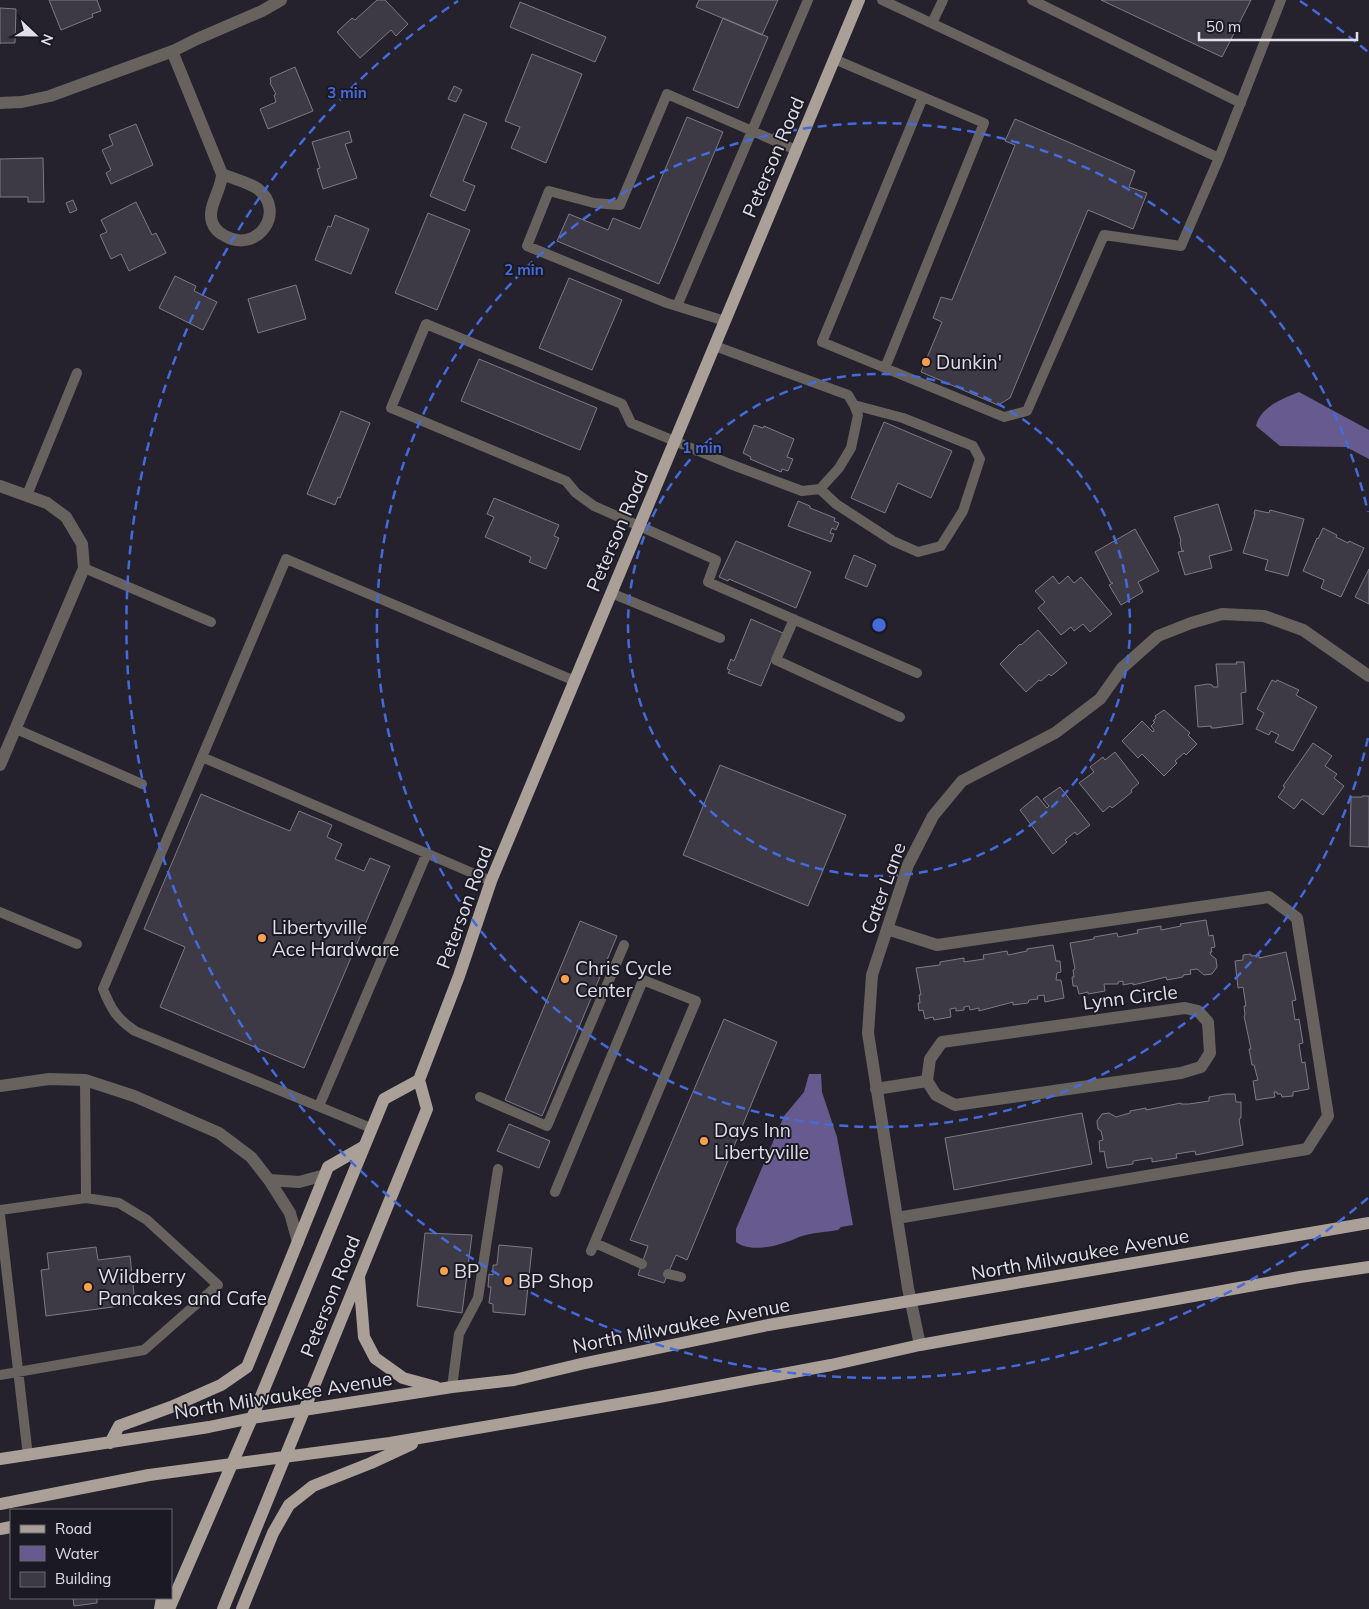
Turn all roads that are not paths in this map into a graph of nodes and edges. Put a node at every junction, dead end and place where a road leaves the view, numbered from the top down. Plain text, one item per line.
1 (282, 0) edge
2 (808, 0) edge
3 (859, 0) edge
4 (882, 0) edge
5 (943, 0) edge
6 (1032, 0) edge
7 (1281, 0) edge
8 (932, 24) junction
9 (172, 51) junction
10 (834, 60) junction
11 (923, 97) junction
12 (1240, 102) junction
13 (0, 103) edge
14 (753, 131) junction
15 (796, 150) junction
16 (1219, 158) junction
17 (222, 174) junction
18 (677, 306) junction
19 (725, 321) junction
20 (715, 346) junction
21 (885, 368) junction
22 (78, 372) dead end
23 (854, 405) junction
24 (675, 441) junction
25 (0, 486) edge
26 (820, 488) junction
27 (27, 495) junction
28 (639, 526) junction
29 (84, 568) junction
30 (611, 593) junction
31 (794, 619) junction
32 (211, 622) dead end
33 (720, 638) dead end
34 (917, 673) dead end
35 (1369, 676) edge
36 (575, 681) junction
37 (900, 717) dead end
38 (16, 729) junction
39 (202, 757) junction
40 (0, 765) edge
41 (142, 784) dead end
42 (427, 853) junction
43 (491, 881) junction
44 (0, 912) edge
45 (887, 928) junction
46 (77, 944) dead end
47 (624, 944) dead end
48 (85, 1080) junction
49 (419, 1080) junction
50 (927, 1081) junction
51 (0, 1086) edge
52 (876, 1089) junction
53 (480, 1097) dead end
54 (319, 1106) junction
55 (371, 1128) junction
56 (363, 1147) junction
57 (498, 1169) dead end
58 (325, 1175) junction
59 (269, 1180) junction
60 (555, 1192) dead end
61 (86, 1198) junction
62 (0, 1210) edge
63 (0, 1215) edge
64 (897, 1218) junction
65 (1369, 1223) edge
66 (298, 1242) junction
67 (642, 1264) dead end
68 (1369, 1267) edge
69 (668, 1274) dead end
70 (359, 1275) junction
71 (681, 1277) dead end
72 (911, 1301) junction
73 (920, 1346) junction
74 (19, 1371) junction
75 (0, 1375) edge
76 (446, 1388) junction
77 (304, 1410) junction
78 (252, 1418) junction
79 (427, 1437) junction
80 (110, 1443) junction
81 (28, 1456) junction
82 (285, 1457) junction
83 (0, 1460) edge
84 (231, 1464) junction
85 (0, 1504) edge
86 (169, 1609) edge
87 (223, 1609) edge
88 (242, 1609) edge

1 - 9 street
2 - 14 lane
3 - 10 main road, Peterson Road
4 - 8 lane
5 - 8 lane
6 - 12 lane
7 - 12 lane
8 - 16 lane
9 - 13 street
9 - 17 street
10 - 11 lane
10 - 15 main road, Peterson Road
11 - 21 lane
11 - 21 lane
12 - 16 lane
14 - 15 lane
14 - 18 lane
14 - 18 lane
15 - 19 main road, Peterson Road
16 - 21 lane
17 - 17 street
18 - 19 lane
19 - 20 main road, Peterson Road
20 - 23 lane
20 - 24 main road, Peterson Road
22 - 27 lane
23 - 26 lane
23 - 26 lane
24 - 26 lane
24 - 28 main road, Peterson Road
24 - 28 lane
25 - 27 street
27 - 29 street
28 - 30 main road, Peterson Road
28 - 31 lane
29 - 32 lane
29 - 38 street
30 - 33 lane
30 - 36 main road, Peterson Road
31 - 34 lane
31 - 37 lane
35 - 45 street, Cater Lane
36 - 39 lane
36 - 43 main road, Peterson Road
38 - 40 street
38 - 41 lane
39 - 42 lane
39 - 54 lane
42 - 43 lane
42 - 54 lane
43 - 49 main road, Peterson Road
44 - 46 lane
45 - 52 street, Cater Lane
45 - 64 street
47 - 53 lane
48 - 51 street
48 - 59 street
48 - 61 lane
49 - 55 main road, Peterson Road
49 - 70 main road, Peterson Road
50 - 50 street, Lynn Circle
50 - 52 street
52 - 64 street, Cater Lane
54 - 55 lane
55 - 56 main road, Peterson Road
56 - 58 main road
56 - 78 main road, Peterson Road
57 - 76 lane
58 - 59 street
58 - 66 main road
59 - 66 street
60 - 67 lane
61 - 62 lane
61 - 74 lane
63 - 74 lane
64 - 72 street, Cater Lane
65 - 72 main road, North Milwaukee Avenue
66 - 80 main road
68 - 73 main road
69 - 71 lane
70 - 76 main road
70 - 77 main road, Peterson Road
72 - 73 street, Cater Lane
72 - 76 main road, North Milwaukee Avenue
73 - 79 main road
74 - 75 lane
74 - 81 lane
76 - 77 main road, North Milwaukee Avenue
77 - 78 main road, North Milwaukee Avenue
77 - 82 main road, Peterson Road
78 - 80 main road, North Milwaukee Avenue
78 - 84 main road, Peterson Road
79 - 82 main road
79 - 88 main road
80 - 81 main road, North Milwaukee Avenue
81 - 83 main road, North Milwaukee Avenue
82 - 84 main road
82 - 87 main road, Peterson Road
84 - 85 main road
84 - 86 main road, Peterson Road

